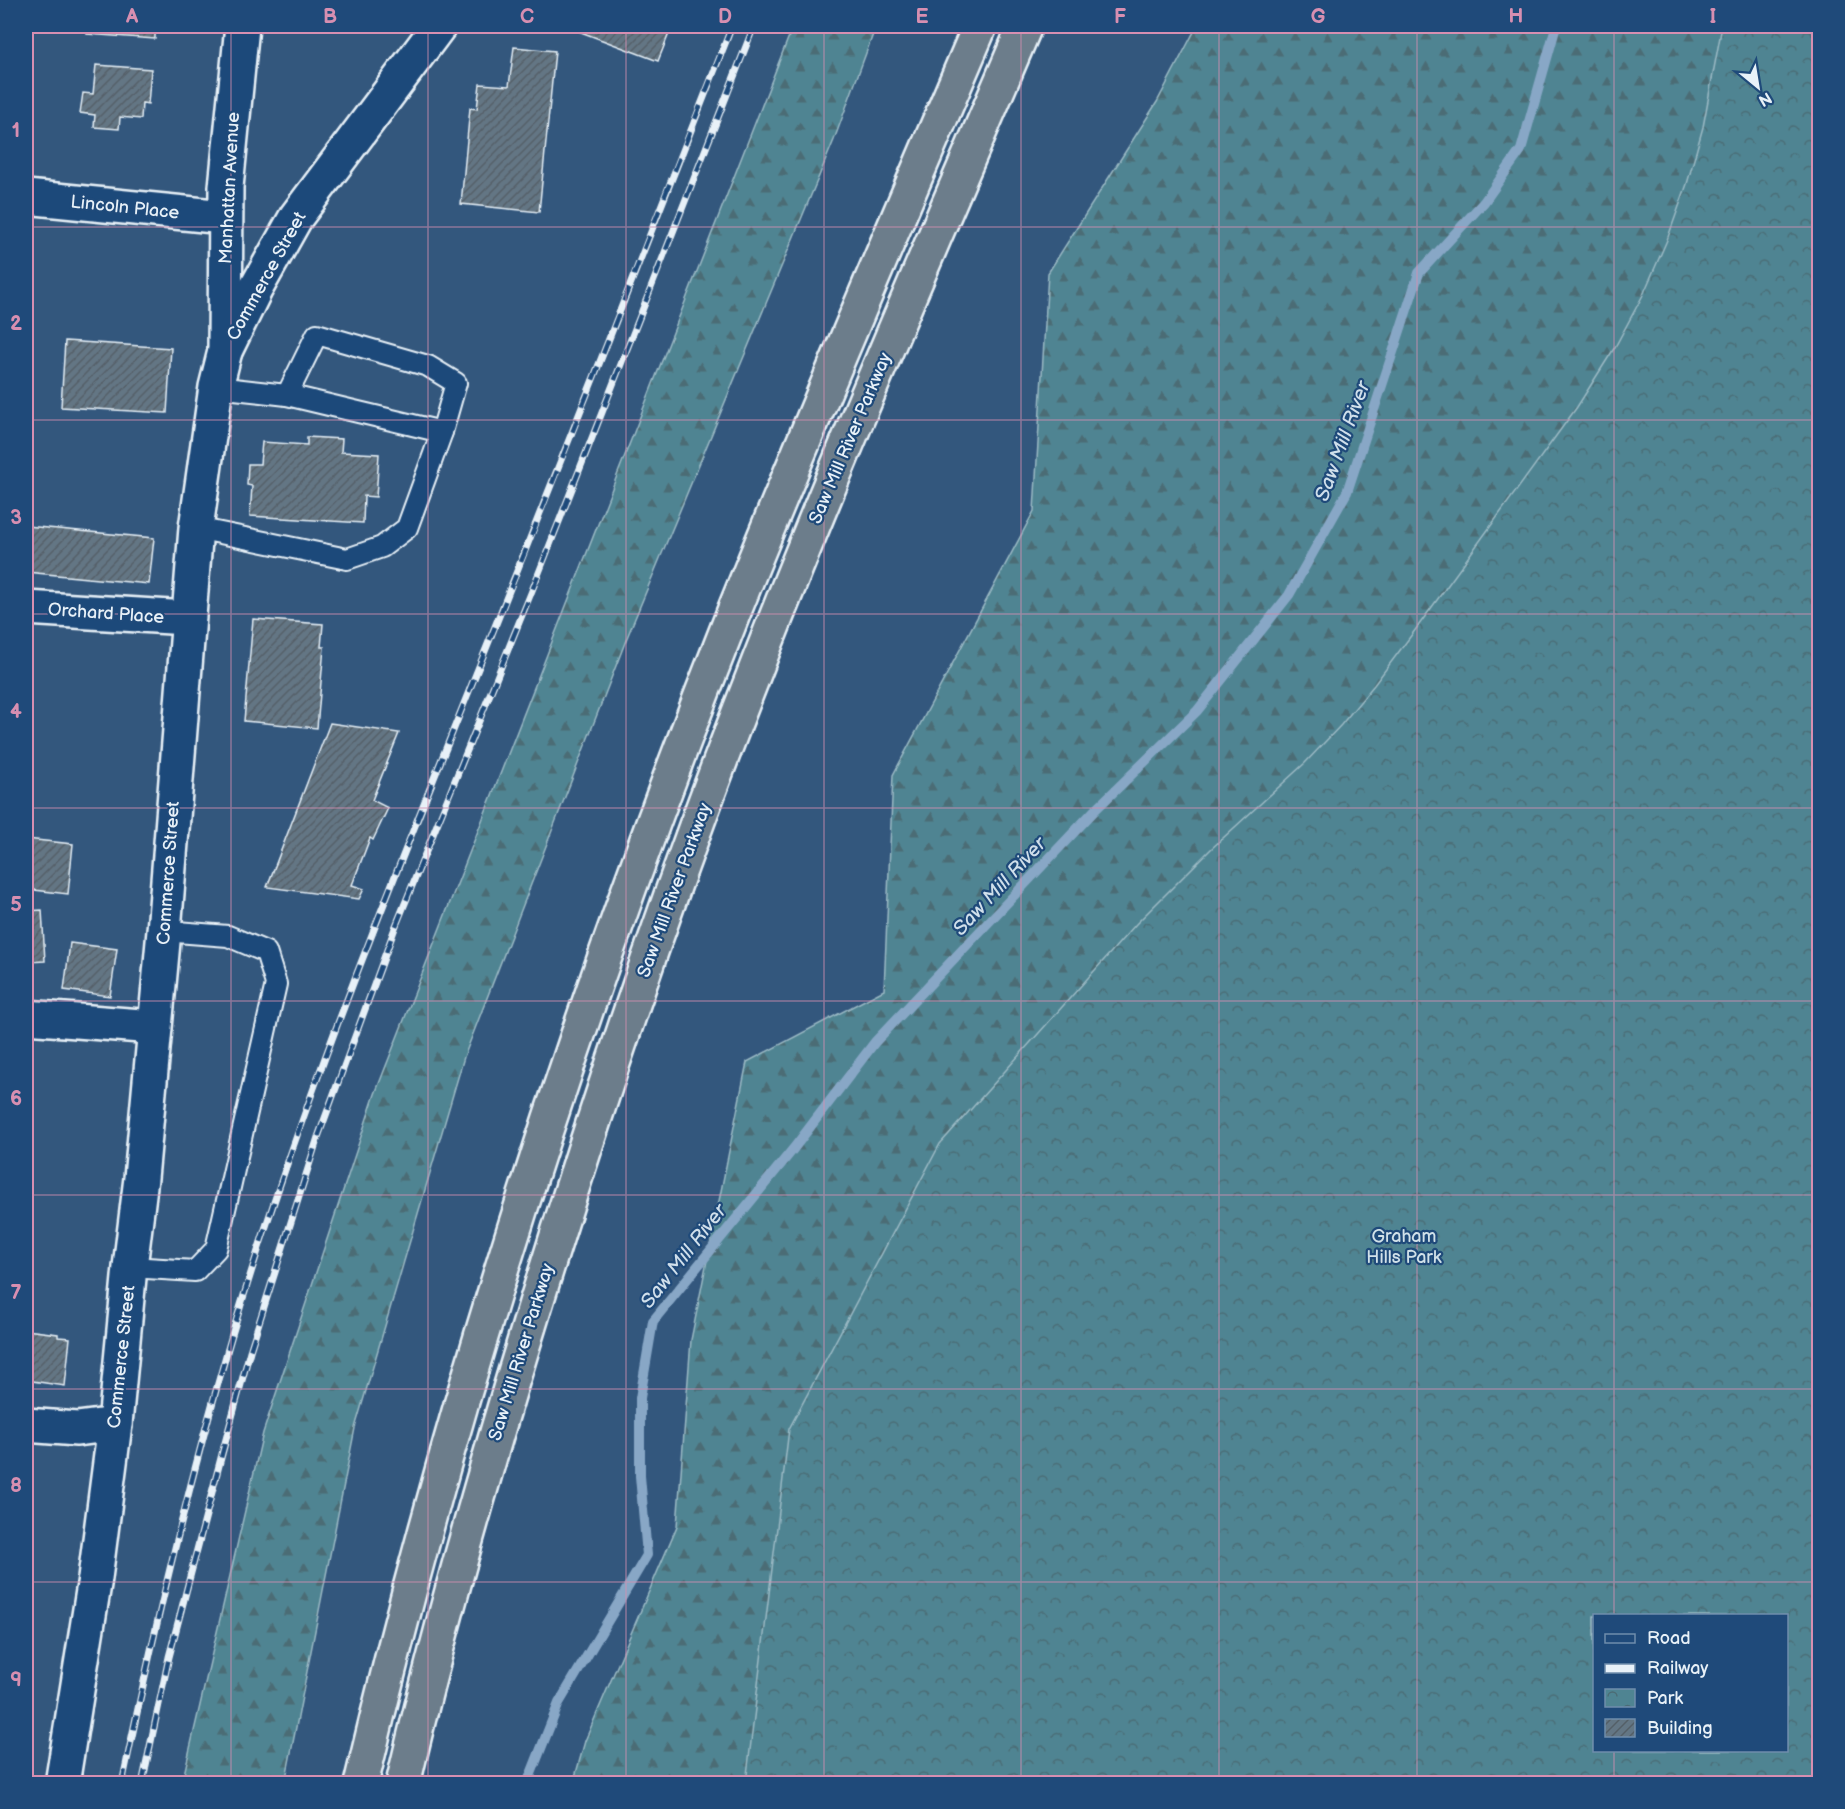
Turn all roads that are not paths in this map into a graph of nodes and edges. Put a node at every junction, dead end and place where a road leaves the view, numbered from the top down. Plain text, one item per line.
1 (242, 26) edge
2 (439, 26) edge
3 (980, 26) edge
4 (1025, 26) edge
5 (26, 197) edge
6 (224, 217) junction
7 (225, 351) junction
8 (216, 387) junction
9 (287, 395) junction
10 (442, 432) junction
11 (196, 528) junction
12 (26, 608) edge
13 (187, 618) junction
14 (164, 931) junction
15 (26, 1017) edge
16 (154, 1027) junction
17 (130, 1267) junction
18 (115, 1424) junction
19 (26, 1425) edge
20 (62, 1784) edge
21 (361, 1784) edge
22 (403, 1784) edge

1 - 6 main road, Manhattan Avenue
2 - 7 main road, Commerce Street
3 - 21 highway
4 - 22 highway, Saw Mill River Parkway
5 - 6 main road, Lincoln Place
6 - 7 main road, Manhattan Avenue
7 - 8 main road, Commerce Street
8 - 9 lane
8 - 11 main road, Commerce Street
9 - 10 lane
9 - 10 lane
10 - 11 lane
11 - 13 main road, Commerce Street
12 - 13 main road, Orchard Place
13 - 14 main road, Commerce Street
14 - 16 main road, Commerce Street
14 - 17 lane
15 - 16 main road
16 - 17 main road, Commerce Street
17 - 18 main road, Commerce Street
18 - 19 main road
18 - 20 main road, Commerce Street

